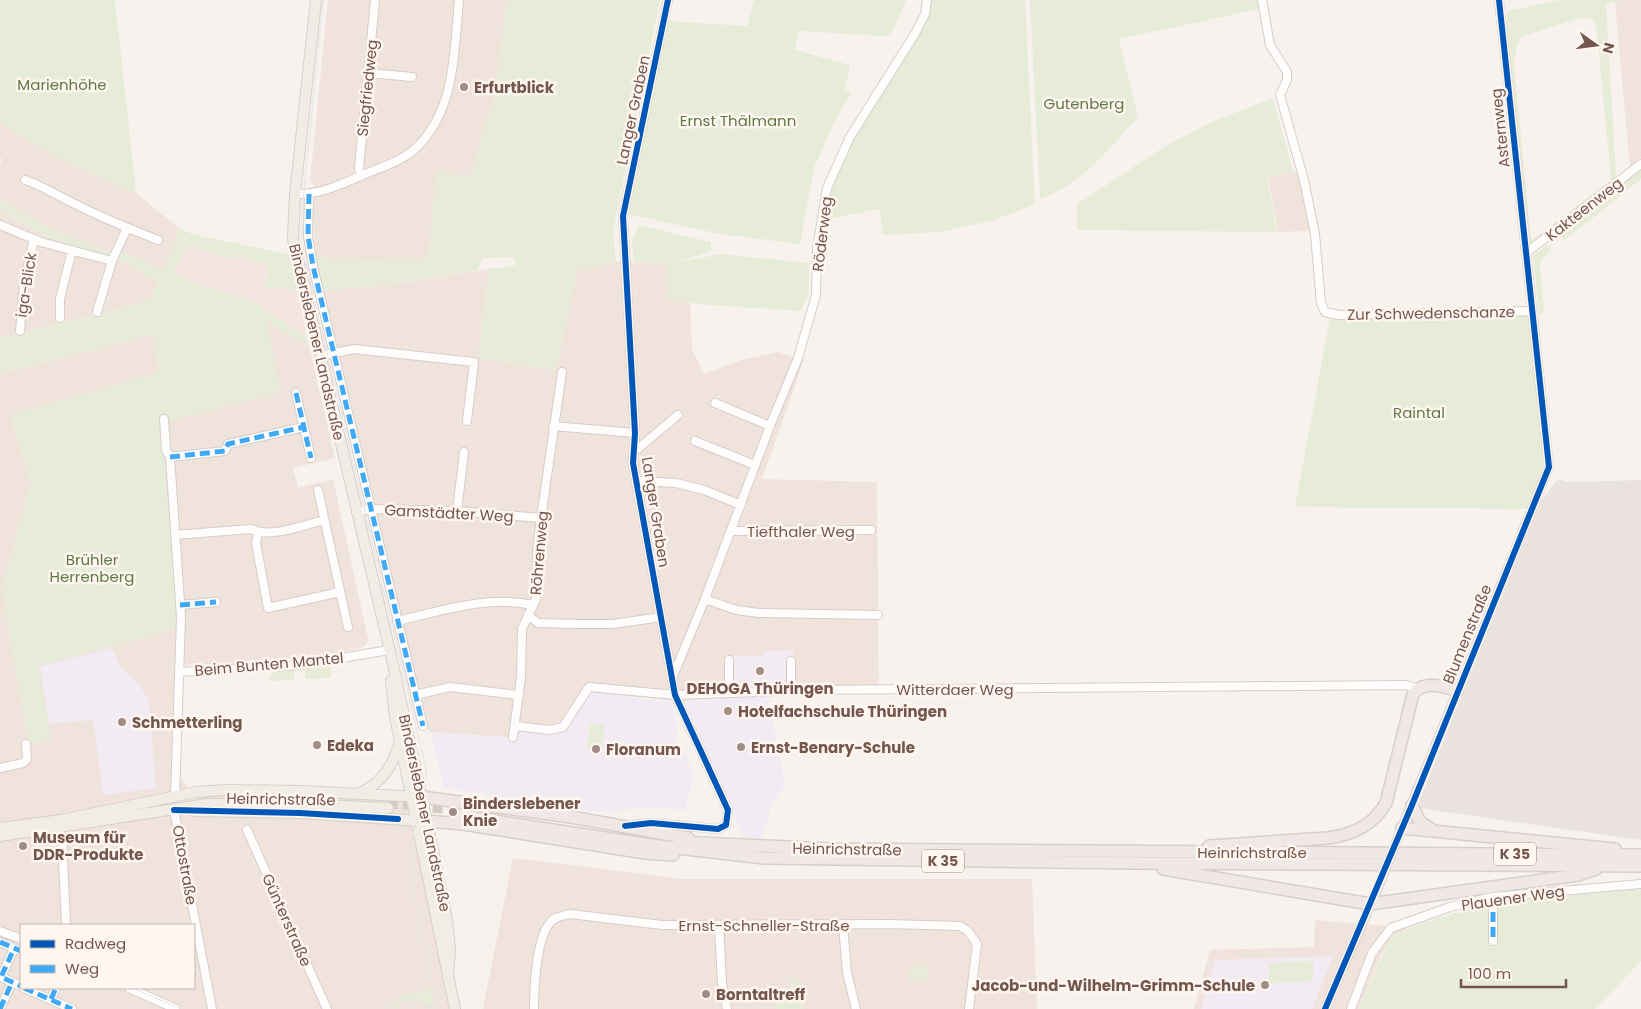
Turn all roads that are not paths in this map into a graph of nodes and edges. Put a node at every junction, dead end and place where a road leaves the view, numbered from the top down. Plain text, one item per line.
1 (316, 0) edge
2 (375, 0) edge
3 (459, 0) edge
4 (668, 0) edge
5 (927, 0) edge
6 (1262, 0) edge
7 (1499, 0) edge
8 (369, 73) junction
9 (412, 77) dead end
10 (1641, 164) edge
11 (361, 176) junction
12 (25, 180) dead end
13 (295, 194) junction
14 (309, 194) junction
15 (0, 226) edge
16 (127, 228) junction
17 (34, 239) junction
18 (158, 240) dead end
19 (72, 250) junction
20 (1526, 253) junction
21 (112, 261) junction
22 (1532, 311) junction
23 (97, 312) dead end
24 (60, 318) dead end
25 (20, 331) dead end
26 (334, 353) junction
27 (320, 356) junction
28 (562, 372) dead end
29 (296, 393) dead end
30 (715, 403) dead end
31 (678, 415) dead end
32 (164, 419) dead end
33 (467, 421) dead end
34 (553, 426) junction
35 (770, 426) junction
36 (304, 427) junction
37 (636, 434) junction
38 (695, 441) dead end
39 (464, 452) dead end
40 (634, 452) junction
41 (170, 457) junction
42 (311, 458) dead end
43 (755, 465) junction
44 (637, 481) junction
45 (318, 490) dead end
46 (741, 505) junction
47 (371, 510) junction
48 (457, 511) junction
49 (356, 512) junction
50 (541, 518) junction
51 (324, 520) junction
52 (871, 530) dead end
53 (732, 531) junction
54 (258, 533) junction
55 (175, 535) junction
56 (340, 592) junction
57 (706, 599) junction
58 (216, 602) dead end
59 (180, 605) junction
60 (533, 605) junction
61 (878, 615) dead end
62 (528, 616) junction
63 (661, 617) junction
64 (397, 621) junction
65 (348, 627) dead end
66 (389, 650) junction
67 (729, 660) dead end
68 (790, 661) dead end
69 (179, 672) junction
70 (672, 676) junction
71 (1417, 688) junction
72 (791, 691) junction
73 (1457, 691) junction
74 (729, 693) junction
75 (415, 695) junction
76 (519, 695) junction
77 (675, 695) junction
78 (423, 726) dead end
79 (515, 726) junction
80 (514, 737) dead end
81 (400, 741) junction
82 (26, 744) dead end
83 (0, 768) edge
84 (360, 793) junction
85 (175, 797) junction
86 (417, 797) junction
87 (1412, 805) junction
88 (174, 810) junction
89 (457, 813) tunnel mouth
90 (422, 821) junction
91 (625, 826) junction
92 (0, 827) edge
93 (1402, 828) junction
94 (247, 830) dead end
95 (1435, 831) junction
96 (0, 836) edge
97 (62, 836) dead end
98 (719, 849) junction
99 (1186, 853) junction
100 (1641, 855) edge
101 (1133, 863) junction
102 (1604, 866) junction
103 (1641, 866) edge
104 (1641, 884) edge
105 (1493, 897) junction
106 (1370, 904) junction
107 (66, 924) edge
108 (719, 925) junction
109 (843, 925) junction
110 (0, 931) edge
111 (20, 939) edge
112 (1493, 941) dead end
113 (0, 942) edge
114 (20, 951) edge
115 (12, 953) dead end
116 (12, 982) junction
117 (20, 986) edge
118 (28, 989) edge
119 (56, 989) edge
120 (131, 989) edge
121 (51, 999) junction
122 (0, 1009) edge
123 (72, 1009) edge
124 (176, 1009) edge
125 (212, 1009) edge
126 (327, 1009) edge
127 (455, 1009) edge
128 (534, 1009) edge
129 (727, 1009) edge
130 (856, 1009) edge
131 (969, 1009) edge
132 (1325, 1009) edge
133 (1351, 1009) edge

1 - 13 main road, Binderslebener Landstraße
2 - 8 street, Siegfriedweg
3 - 11 street
4 - 37 street, Langer Graben
5 - 35 street, Röderweg
6 - 22 street, Zur Schwedenschanze
7 - 20 street, Asternweg
8 - 9 street
8 - 11 street, Siegfriedweg
10 - 20 street, Kakteenweg
11 - 14 street
12 - 16 street
13 - 14 street
13 - 27 main road, Binderslebener Landstraße
14 - 26 street, Binderslebener Landstraße
15 - 17 street, iga-Blick
16 - 18 street
16 - 21 street
17 - 19 street, iga-Blick
17 - 25 street, iga-Blick
19 - 21 street, iga-Blick
19 - 24 street
20 - 22 street, Blumenstraße
21 - 23 street
22 - 73 street, Blumenstraße
26 - 27 street
26 - 33 street
26 - 47 street, Binderslebener Landstraße
27 - 49 main road, Binderslebener Landstraße
28 - 34 street, Röhrenweg
29 - 36 street
30 - 35 street
31 - 40 street, Langer Graben
32 - 41 street
34 - 37 street
34 - 50 street, Röhrenweg
35 - 43 street, Röderweg
36 - 41 street
36 - 42 street
37 - 40 street, Langer Graben
38 - 43 street
39 - 48 street
40 - 44 street, Langer Graben
41 - 55 street
43 - 46 street, Röderweg
44 - 46 street
44 - 63 street, Langer Graben
45 - 51 street
46 - 53 street, Röderweg
47 - 48 street, Gamstädter Weg
47 - 49 street, Gamstädter Weg
47 - 64 street, Binderslebener Landstraße
48 - 50 street, Gamstädter Weg
49 - 66 main road, Binderslebener Landstraße
50 - 60 street, Röhrenweg
51 - 54 street
51 - 56 street
52 - 53 street, Tiefthaler Weg
53 - 57 street, Röderweg
54 - 55 street
54 - 56 street
55 - 59 street
56 - 65 street
57 - 61 street
57 - 70 street, Röderweg
58 - 59 street
59 - 69 street
60 - 62 street, Röhrenweg
60 - 64 street
62 - 63 street
62 - 76 street, Röhrenweg
63 - 70 street, Langer Graben
64 - 75 street, Binderslebener Landstraße
66 - 69 street, Beim Bunten Mantel
66 - 81 main road, Binderslebener Landstraße
66 - 86 main road, Binderslebener Landstraße
67 - 74 street
68 - 72 street
69 - 85 street
70 - 77 street, Langer Graben
71 - 72 street, Witterdaer Weg
71 - 73 highway
71 - 99 highway
72 - 74 street, Witterdaer Weg
73 - 87 street, Blumenstraße
74 - 77 street, Witterdaer Weg
75 - 76 street
75 - 78 street, Binderslebener Landstraße
76 - 79 street, Röhrenweg
77 - 79 street, Witterdaer Weg
77 - 91 street, Langer Graben
79 - 80 street, Röhrenweg
81 - 84 main road
81 - 86 main road, Binderslebener Landstraße
82 - 83 street
84 - 85 main road, Heinrichstraße / K 35
84 - 86 main road, Heinrichstraße / K 35
85 - 88 main road, Heinrichstraße / K 35
85 - 92 main road, Heinrichstraße / K 35
86 - 90 main road, Binderslebener Landstraße
86 - 91 highway, K 35
87 - 93 street, Blumenstraße
87 - 95 highway
88 - 90 main road, Heinrichstraße / K 35
88 - 96 main road, Heinrichstraße / K 35
88 - 125 street, Ottostraße
89 - 98 highway, Heinrichstraße / K 35
90 - 98 highway, K 35
90 - 127 main road, Binderslebener Landstraße
91 - 98 highway, K 35
93 - 95 highway
93 - 106 street, Blumenstraße, bridge
94 - 126 street, Günterstraße
95 - 100 highway
97 - 107 street
98 - 99 highway, Heinrichstraße / K 35
98 - 101 highway, Heinrichstraße / K 35
99 - 100 highway, Heinrichstraße / K 35
101 - 102 highway, Heinrichstraße / K 35
101 - 106 highway
102 - 103 highway, K 35
102 - 106 highway
104 - 105 street, Plauener Weg
105 - 112 street
105 - 133 street, Plauener Weg
106 - 132 street, Blumenstraße
108 - 109 street, Ernst-Schneller-Straße
108 - 128 street, Ernst-Schneller-Straße
108 - 129 street
109 - 130 street
109 - 131 street, Ernst-Schneller-Straße
110 - 111 street
113 - 114 street
115 - 116 street
116 - 117 street
116 - 122 street
118 - 121 street
119 - 121 street
120 - 124 street
121 - 123 street

